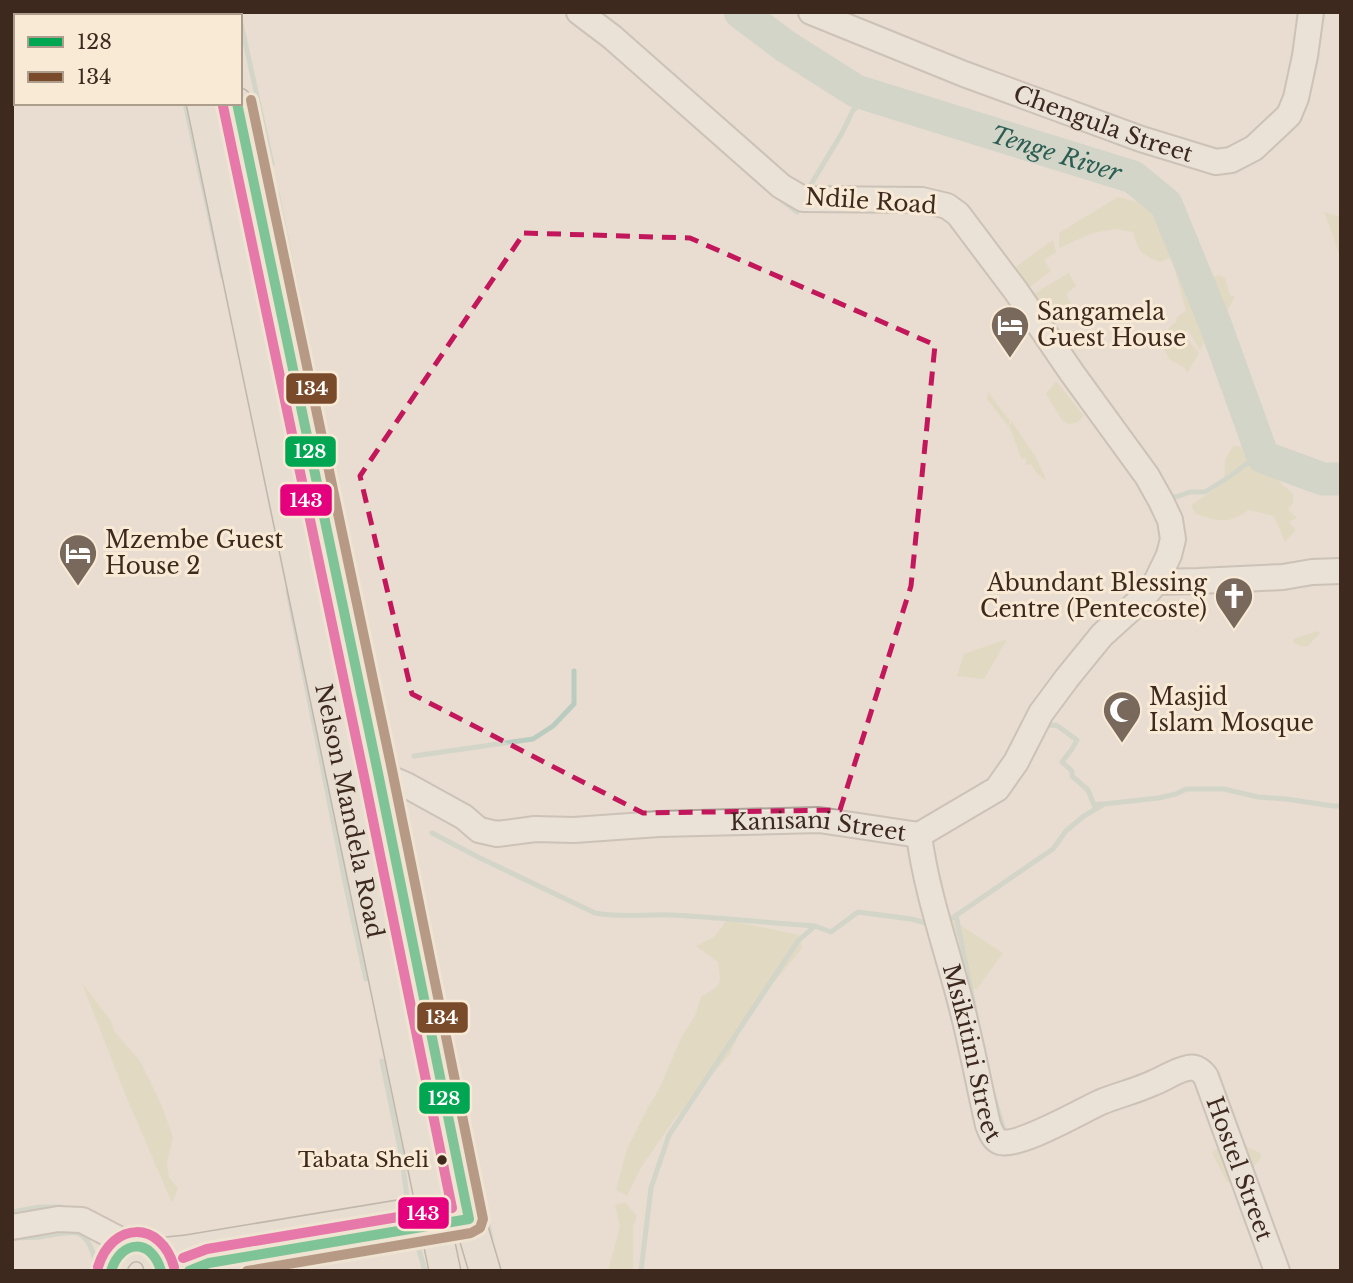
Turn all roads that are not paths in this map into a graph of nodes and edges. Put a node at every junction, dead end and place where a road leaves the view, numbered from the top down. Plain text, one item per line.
1 (579, 12) edge
2 (811, 12) edge
3 (1311, 12) edge
4 (202, 105) edge
5 (237, 105) edge
6 (1341, 571) edge
7 (1156, 582) junction
8 (379, 773) junction
9 (919, 835) junction
10 (1198, 1069) joint
11 (467, 1211) junction
12 (434, 1217) junction
13 (92, 1225) junction
14 (12, 1227) edge
15 (148, 1256) edge
16 (111, 1269) edge
17 (188, 1271) edge
18 (445, 1271) edge
19 (485, 1271) edge
20 (1278, 1271) edge

1 - 7 street, Ndile Road
2 - 3 street, Chengula Street
4 - 12 main road, Nelson Mandela Road
5 - 8 main road, Nelson Mandela Road
6 - 7 street
7 - 9 street, Kanisani Street
8 - 9 street, Kanisani Street
8 - 11 main road, Nelson Mandela Road
9 - 10 street, Msikitini Street
10 - 20 street, Hostel Street
11 - 12 main road
11 - 19 main road, Nelson Mandela Road
12 - 15 main road
12 - 17 main road
12 - 18 main road, Nelson Mandela Road
13 - 14 street
13 - 15 street
13 - 16 street
15 - 16 main road

